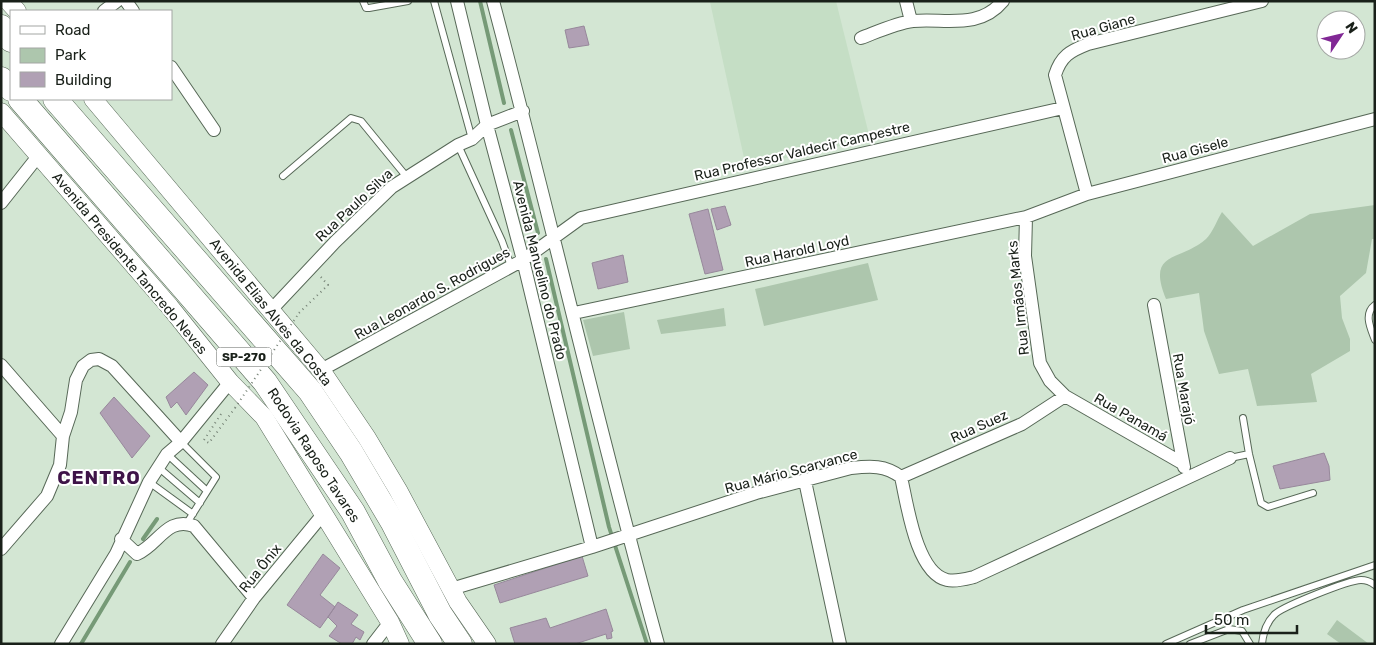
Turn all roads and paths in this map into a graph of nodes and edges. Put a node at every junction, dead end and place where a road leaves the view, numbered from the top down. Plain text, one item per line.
1 (117, 1) edge
2 (362, 1) edge
3 (408, 1) edge
4 (434, 1) edge
5 (457, 1) edge
6 (493, 1) edge
7 (906, 1) edge
8 (1003, 1) edge
9 (1262, 1) edge
10 (1245, 3) edge
11 (105, 10) edge
12 (911, 21) junction
13 (1, 28) edge
14 (1, 38) edge
15 (861, 38) dead end
16 (10, 39) edge
17 (10, 48) edge
18 (172, 68) edge
19 (1, 78) edge
20 (10, 88) edge
21 (21, 100) edge
22 (94, 100) edge
23 (61, 104) edge
24 (1063, 108) junction
25 (523, 111) junction
26 (1, 112) edge
27 (1375, 119) edge
28 (487, 125) junction
29 (214, 130) dead end
30 (472, 139) junction
31 (458, 145) junction
32 (38, 155) junction
33 (283, 176) dead end
34 (406, 176) junction
35 (1087, 194) junction
36 (1, 204) edge
37 (1026, 217) junction
38 (553, 237) junction
39 (523, 260) junction
40 (511, 266) junction
41 (314, 283) dead end
42 (1154, 304) dead end
43 (1375, 305) edge
44 (272, 310) junction
45 (574, 313) junction
46 (1375, 340) edge
47 (1, 365) edge
48 (322, 370) junction
49 (230, 382) junction
50 (1065, 396) junction
51 (225, 407) dead end
52 (1243, 418) dead end
53 (63, 436) junction
54 (182, 442) junction
55 (167, 454) junction
56 (1249, 454) junction
57 (1230, 458) joint
58 (1182, 463) junction
59 (158, 467) junction
60 (901, 477) junction
61 (1189, 478) junction
62 (805, 481) junction
63 (148, 482) junction
64 (207, 491) junction
65 (1313, 493) dead end
66 (200, 503) junction
67 (324, 513) junction
68 (190, 519) junction
69 (628, 534) junction
70 (121, 539) junction
71 (592, 547) junction
72 (1, 549) edge
73 (1375, 565) edge
74 (390, 581) junction
75 (1375, 585) edge
76 (451, 589) junction
77 (254, 598) junction
78 (390, 622) junction
79 (61, 644) edge
80 (222, 644) edge
81 (373, 644) edge
82 (400, 644) edge
83 (420, 644) edge
84 (430, 644) edge
85 (460, 644) edge
86 (488, 644) edge
87 (658, 644) edge
88 (840, 644) edge
89 (1166, 644) edge
90 (1190, 644) edge
91 (1250, 644) edge
92 (1262, 644) edge

1 - 11 street
2 - 3 lane
4 - 30 lane
5 - 28 street, Avenida Manuelino do Prado
6 - 25 street, Avenida Manuelino do Prado
7 - 12 street
8 - 12 street
9 - 10 street, Rua Giane
10 - 24 street, Rua Giane
12 - 15 street
13 - 16 highway
14 - 17 highway
18 - 29 street
19 - 20 highway
21 - 74 highway, Rodovia Raposo Tavares / SP-270
22 - 44 main road, Avenida Elias Alves da Costa
23 - 85 highway, Rodovia Raposo Tavares / SP-270
24 - 35 street, Rua Giane
24 - 38 street, Rua Professor Valdecir Campestre
25 - 28 street, Rua Paulo Silva
25 - 38 street, Avenida Manuelino do Prado
26 - 32 main road, Avenida Presidente Tancredo Neves
27 - 35 street, Rua Gisele
28 - 30 street, Rua Paulo Silva
28 - 39 street, Avenida Manuelino do Prado
30 - 31 street, Rua Paulo Silva
31 - 34 street, Rua Paulo Silva
31 - 40 lane
32 - 36 street
32 - 49 main road, Avenida Presidente Tancredo Neves
33 - 34 lane
34 - 44 street, Rua Paulo Silva
35 - 37 street, Rua Gisele
37 - 45 street, Rua Harold Loyd
37 - 50 street, Rua Irmãos Marks
38 - 39 street, Rua Leonardo S. Rodrigues
38 - 45 street, Avenida Manuelino do Prado
39 - 40 street, Rua Leonardo S. Rodrigues
39 - 71 street, Avenida Manuelino do Prado
40 - 48 street, Rua Leonardo S. Rodrigues
41 - 51 path, bridge
42 - 58 street, Rua Marajó
43 - 46 lane
44 - 48 main road, Avenida Elias Alves da Costa
45 - 69 street, Avenida Manuelino do Prado
47 - 53 street
48 - 76 main road, Avenida Elias Alves da Costa
49 - 54 street
49 - 67 main road, Avenida Presidente Tancredo Neves
50 - 58 street, Rua Panamá
50 - 60 street, Rua Suez
52 - 56 lane
53 - 54 street
53 - 72 street
54 - 55 street
54 - 64 lane
55 - 59 street
55 - 64 lane
56 - 57 lane
56 - 65 lane
57 - 61 street
58 - 61 street, Rua Marajó
59 - 63 street
59 - 66 lane
60 - 61 street
60 - 62 street, Rua Mário Scarvance
62 - 69 street, Rua Mário Scarvance
62 - 88 street
63 - 68 lane
63 - 70 street
64 - 66 lane
66 - 68 lane
67 - 77 street, Rua Ônix
67 - 78 main road, Avenida Presidente Tancredo Neves
68 - 70 street
68 - 77 street
69 - 71 street, Rua Mário Scarvance
69 - 87 street
70 - 79 street
71 - 76 street, Rua Mário Scarvance
73 - 89 lane
74 - 83 main road
74 - 84 highway, Rodovia Raposo Tavares / SP-270
75 - 92 lane
76 - 86 main road, Avenida Elias Alves da Costa
77 - 80 street, Rua Ônix
78 - 81 street
78 - 82 main road, Avenida Presidente Tancredo Neves
90 - 91 lane

